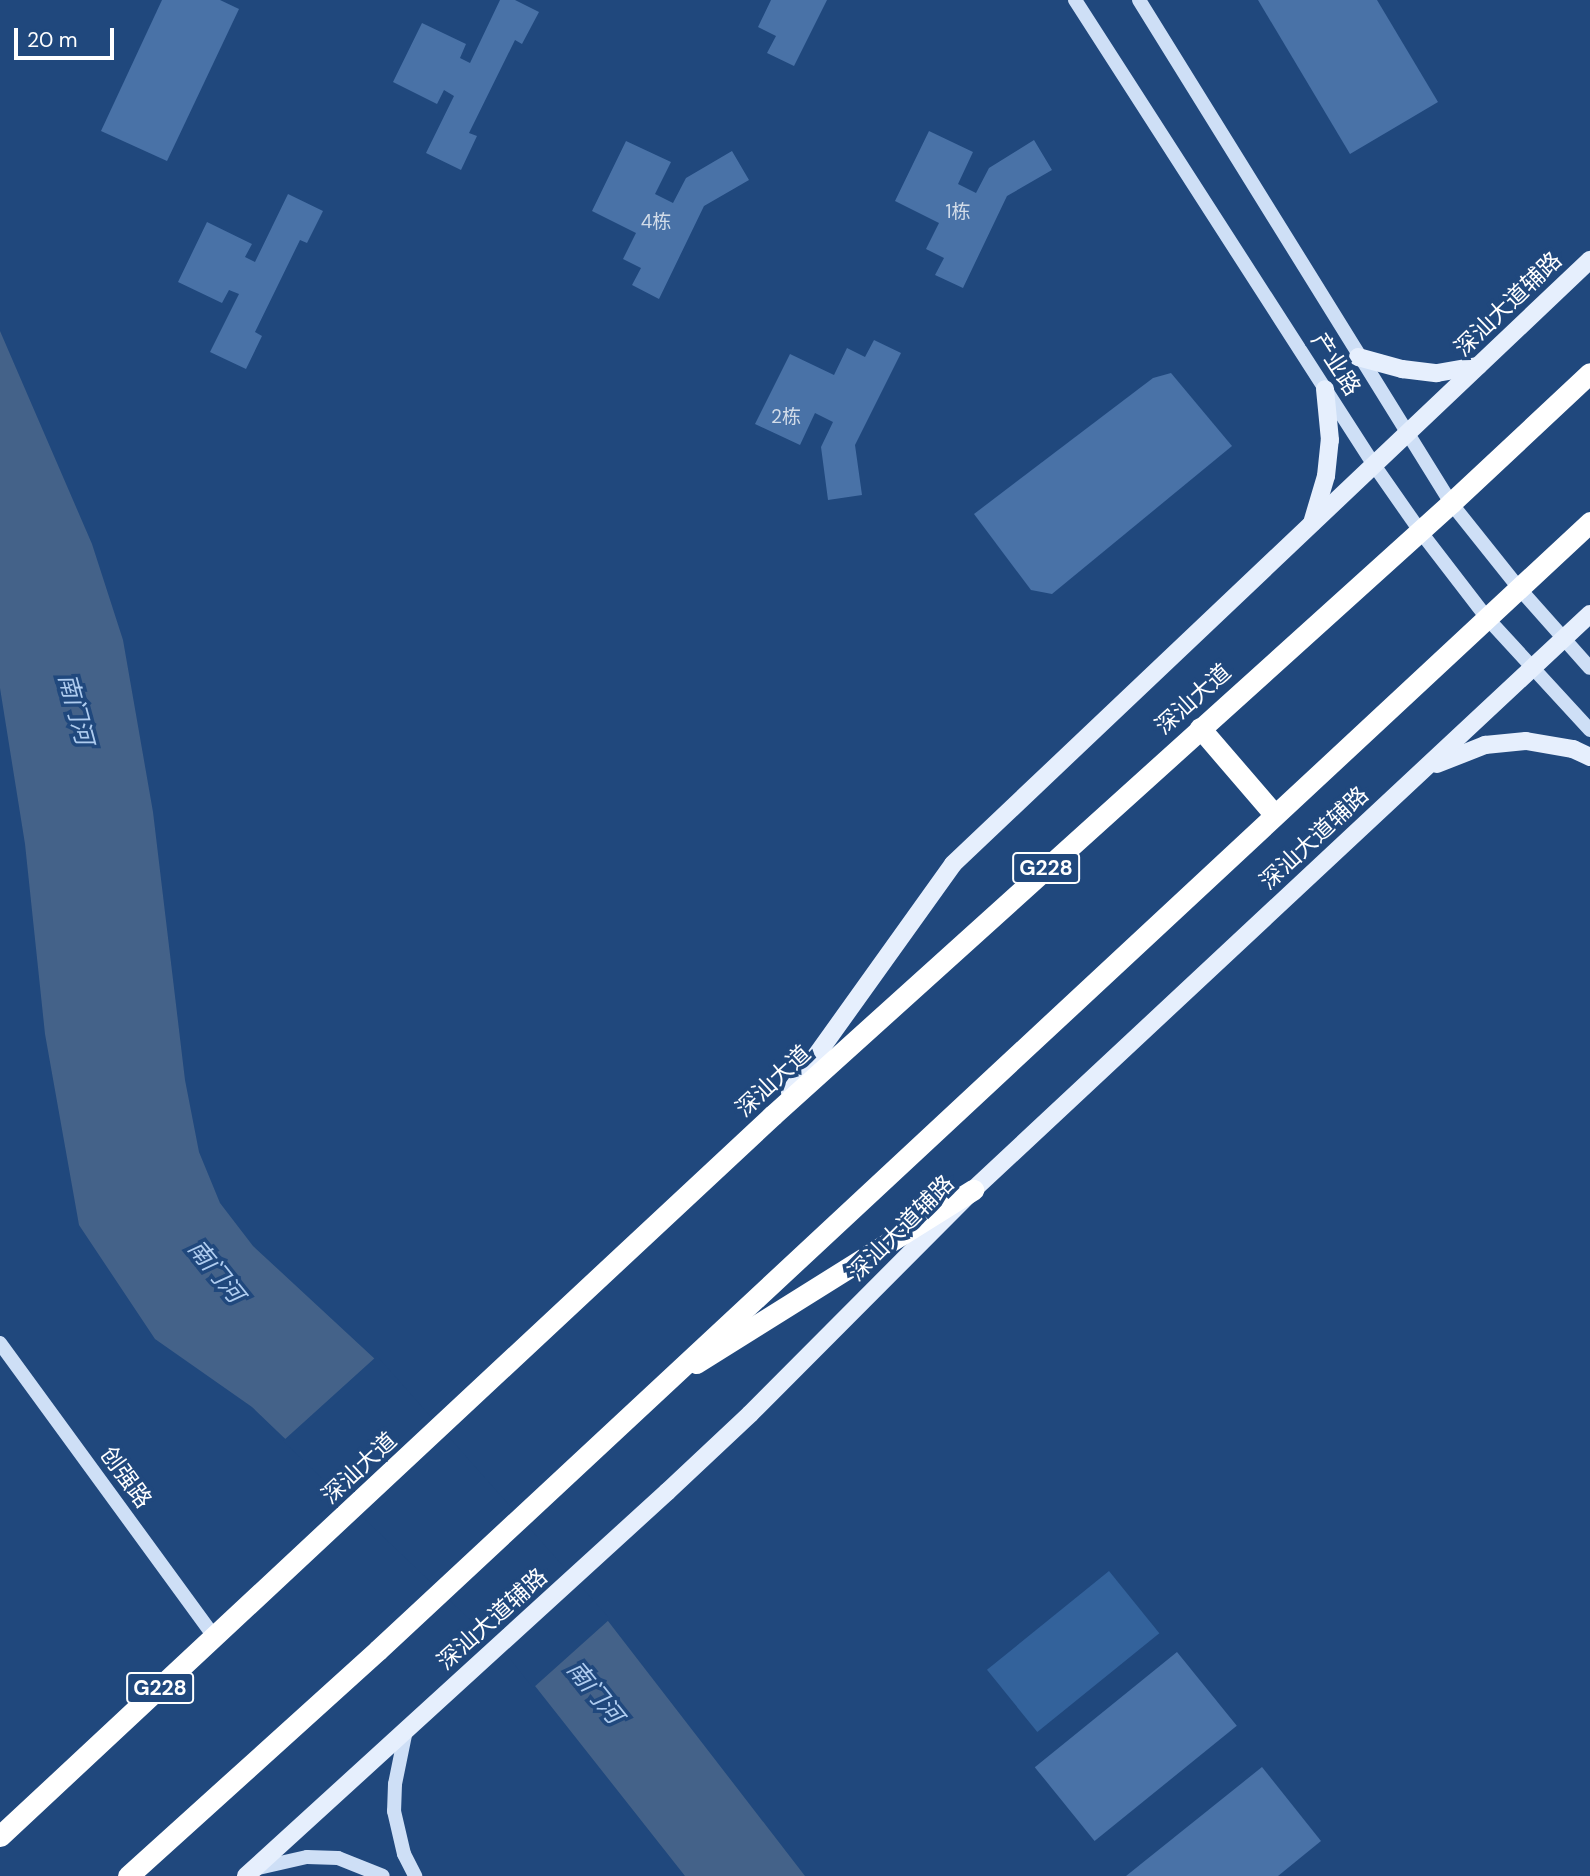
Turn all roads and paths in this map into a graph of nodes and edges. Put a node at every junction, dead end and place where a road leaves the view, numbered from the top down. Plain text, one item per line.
1 (1076, 0) edge
2 (1139, 0) edge
3 (1590, 260) edge
4 (1359, 357) junction
5 (1478, 366) junction
6 (1590, 373) edge
7 (1325, 389) junction
8 (1406, 434) junction
9 (1374, 466) junction
10 (1451, 503) junction
11 (1590, 522) edge
12 (1312, 523) junction
13 (1420, 531) junction
14 (1518, 587) junction
15 (1590, 614) edge
16 (1487, 618) junction
17 (1564, 639) junction
18 (1533, 668) junction
19 (1590, 668) edge
20 (1200, 727) junction
21 (1590, 730) edge
22 (1590, 757) edge
23 (1411, 781) junction
24 (1273, 813) junction
25 (774, 1115) junction
26 (973, 1190) junction
27 (0, 1343) edge
28 (653, 1390) junction
29 (215, 1638) junction
30 (411, 1726) junction
31 (0, 1836) edge
32 (249, 1873) edge
33 (128, 1876) edge
34 (383, 1876) edge
35 (415, 1876) edge

1 - 7 street, 产业路
2 - 4 street, 产业路
3 - 5 main road, 深汕大道辅路
4 - 5 main road
4 - 8 street, 产业路
5 - 8 main road, 深汕大道辅路
6 - 10 highway, 深汕大道 / G228
7 - 9 street, 产业路
7 - 12 main road
8 - 9 main road, 深汕大道辅路
8 - 10 street, 产业路
9 - 12 main road, 深汕大道辅路
9 - 13 street, 产业路
10 - 13 highway, 深汕大道 / G228
10 - 14 street, 产业路
11 - 14 highway
12 - 25 main road, 深汕大道辅路
13 - 16 street, 产业路
13 - 20 highway, 深汕大道 / G228
14 - 16 highway
14 - 17 street, 产业路
15 - 17 main road, 深汕大道辅路
16 - 18 street, 产业路
16 - 24 highway
17 - 18 main road, 深汕大道辅路
17 - 19 street, 产业路
18 - 21 street, 产业路
18 - 23 main road, 深汕大道辅路
20 - 24 highway
20 - 25 highway, 深汕大道 / G228
22 - 23 main road
23 - 26 main road, 深汕大道辅路
24 - 28 highway
25 - 29 highway, 深汕大道 / G228
26 - 28 highway
26 - 30 main road, 深汕大道辅路
27 - 29 street, 创强路
28 - 33 highway
29 - 31 highway, 深汕大道 / G228
30 - 32 main road, 深汕大道辅路
30 - 35 street
32 - 34 street

